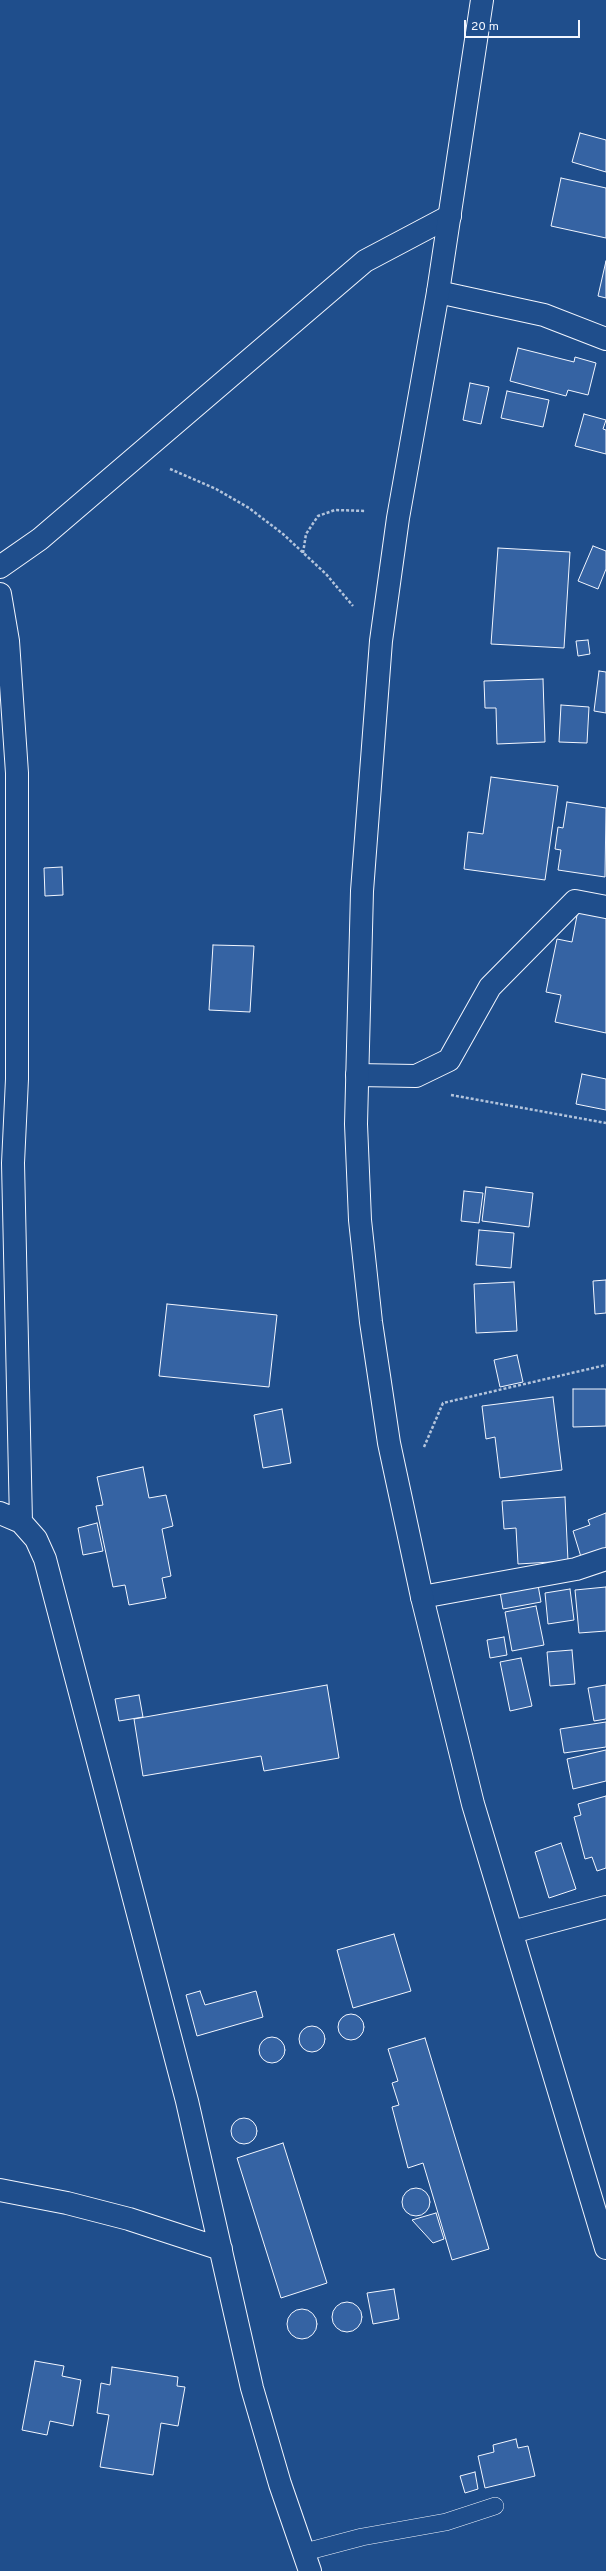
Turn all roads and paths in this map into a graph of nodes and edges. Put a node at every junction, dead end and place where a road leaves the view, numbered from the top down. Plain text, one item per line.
1 (482, 0) edge
2 (450, 216) junction
3 (438, 292) junction
4 (606, 339) edge
5 (130, 463) junction
6 (398, 518) junction
7 (303, 553) junction
8 (0, 567) edge
9 (0, 594) edge
10 (381, 641) junction
11 (606, 907) edge
12 (357, 1075) junction
13 (416, 1076) junction
14 (606, 1123) edge
15 (606, 1365) edge
16 (396, 1474) junction
17 (0, 1513) edge
18 (21, 1522) junction
19 (606, 1559) edge
20 (422, 1597) junction
21 (606, 1907) edge
22 (512, 1932) junction
23 (0, 2190) edge
24 (606, 2248) edge
25 (221, 2249) junction
26 (495, 2506) dead end
27 (307, 2562) edge

1 - 2 street
2 - 3 street
2 - 5 street
3 - 4 street
3 - 6 street
5 - 7 path
5 - 8 street
6 - 7 path
6 - 10 street
7 - 10 path
9 - 18 street
10 - 12 street
11 - 13 street
12 - 13 street
12 - 16 street
13 - 14 path
15 - 16 path
16 - 20 street
17 - 18 street
18 - 25 street
19 - 20 street
20 - 22 street
21 - 22 street
22 - 24 street
23 - 25 street
25 - 27 street
26 - 27 lane

